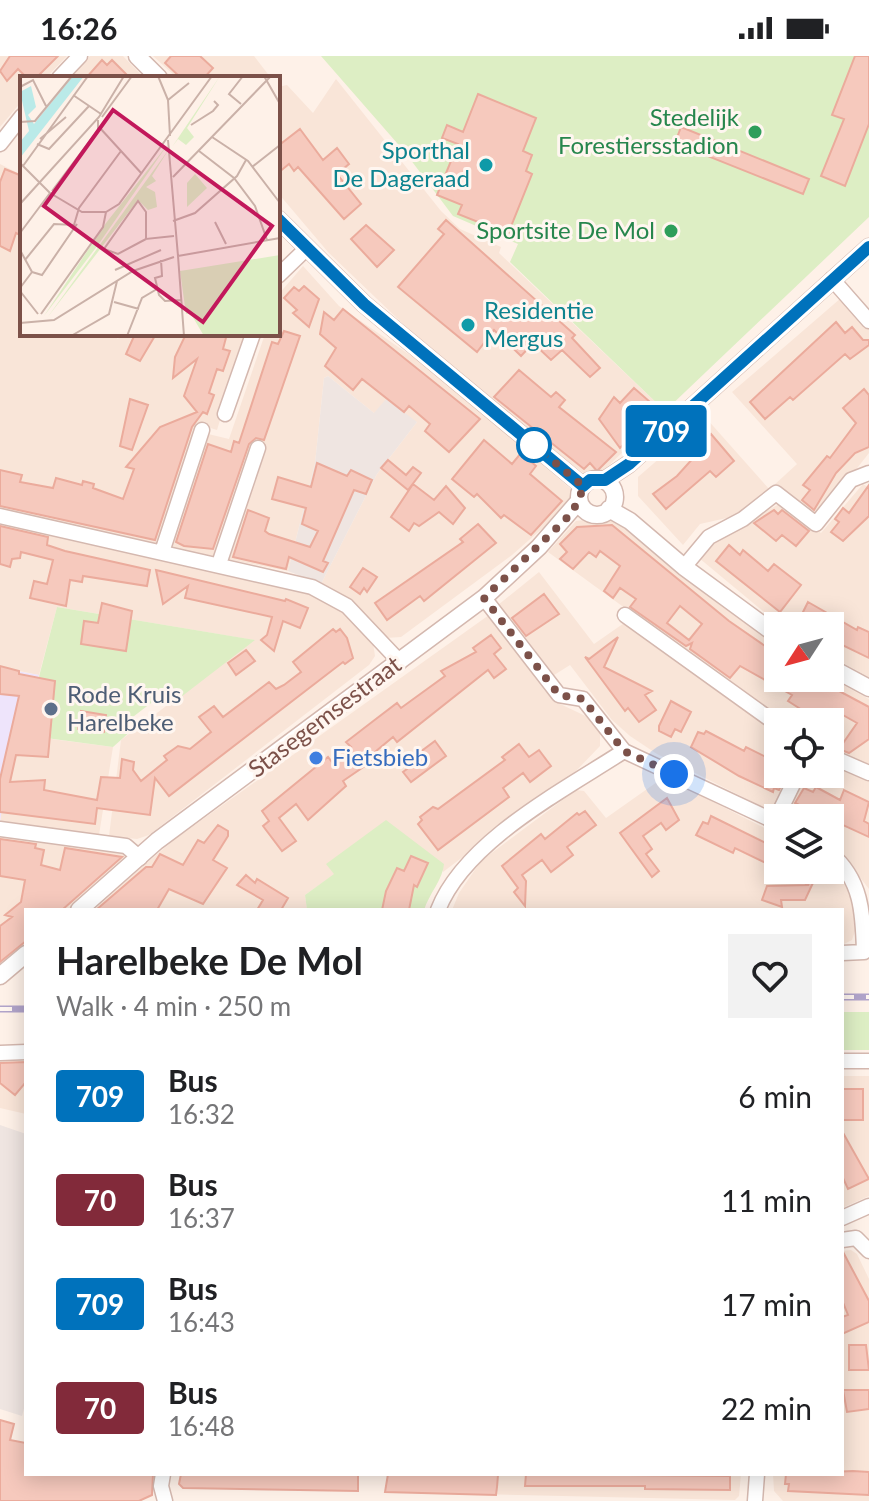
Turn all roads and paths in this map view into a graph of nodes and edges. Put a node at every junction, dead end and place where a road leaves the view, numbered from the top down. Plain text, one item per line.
1 (80, 56) edge
2 (137, 56) edge
3 (61, 76) edge
4 (157, 76) edge
5 (20, 119) edge
6 (0, 144) edge
7 (280, 221) edge
8 (869, 247) edge
9 (306, 249) junction
10 (280, 274) edge
11 (832, 279) junction
12 (869, 321) edge
13 (252, 336) edge
14 (225, 414) dead end
15 (202, 430) dead end
16 (258, 448) dead end
17 (869, 473) edge
18 (610, 494) junction
19 (583, 499) junction
20 (0, 516) edge
21 (162, 552) junction
22 (219, 564) junction
23 (684, 567) junction
24 (484, 598) junction
25 (625, 615) dead end
26 (764, 626) edge
27 (400, 662) junction
28 (844, 675) edge
29 (869, 688) edge
30 (764, 715) edge
31 (624, 751) junction
32 (844, 762) edge
33 (869, 773) edge
34 (764, 816) edge
35 (0, 829) edge
36 (140, 858) junction
37 (844, 868) edge
38 (81, 908) edge
39 (439, 908) edge
40 (844, 953) edge
41 (24, 956) edge
42 (0, 976) edge
43 (24, 1052) edge
44 (0, 1053) edge
45 (844, 1061) edge
46 (869, 1061) edge
47 (869, 1206) edge
48 (844, 1217) edge
49 (844, 1240) edge
50 (869, 1251) edge
51 (163, 1476) edge
52 (757, 1476) edge
53 (165, 1501) edge
54 (755, 1501) edge

1 - 3 street
2 - 4 street
5 - 6 street
7 - 9 street
8 - 11 street
9 - 10 street
9 - 19 street
11 - 12 street
11 - 18 street
13 - 14 street
15 - 21 street
16 - 22 street
17 - 23 street
18 - 19 street
18 - 19 street
18 - 23 street
19 - 24 street, Stasegemsestraat
20 - 21 street
21 - 22 street
22 - 27 street
23 - 26 street
24 - 27 street, Stasegemsestraat
24 - 31 street
25 - 30 street
27 - 36 street, Stasegemsestraat
28 - 29 street
31 - 34 street
31 - 39 street
32 - 33 street
35 - 36 street
36 - 38 street, Stasegemsestraat
37 - 40 street
41 - 42 street
43 - 44 street
45 - 46 street
47 - 48 street
49 - 50 street
51 - 53 street
52 - 54 street

